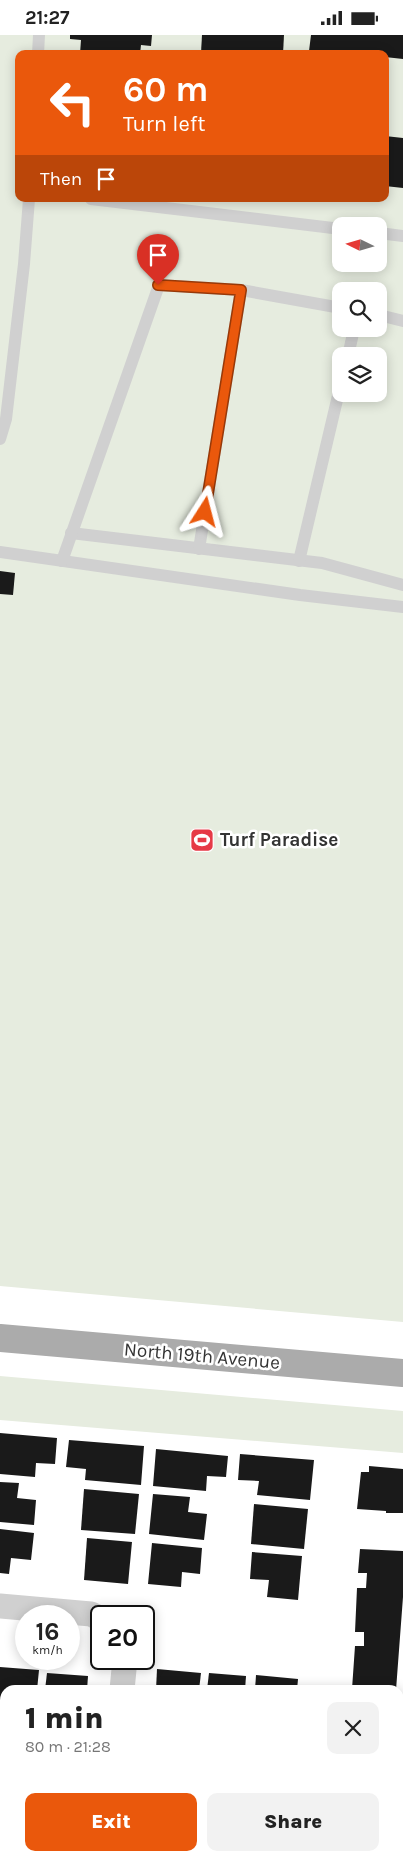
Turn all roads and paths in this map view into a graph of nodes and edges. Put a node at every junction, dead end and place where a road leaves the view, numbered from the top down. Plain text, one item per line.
1 (39, 35) edge
2 (38, 50) edge
3 (28, 202) edge
4 (117, 202) edge
5 (332, 228) edge
6 (388, 234) edge
7 (403, 236) edge
8 (241, 290) junction
9 (332, 306) edge
10 (387, 317) edge
11 (403, 321) edge
12 (337, 402) edge
13 (0, 439) edge
14 (71, 533) junction
15 (199, 549) junction
16 (0, 552) edge
17 (62, 561) junction
18 (299, 561) junction
19 (403, 585) edge
20 (403, 607) edge
21 (0, 1339) edge
22 (403, 1373) edge
23 (0, 1606) edge
24 (90, 1614) edge
25 (124, 1670) edge
26 (122, 1685) edge

1 - 2 lane
3 - 13 lane
4 - 5 lane
6 - 7 lane
8 - 9 lane
8 - 14 lane
8 - 15 lane
10 - 11 lane
12 - 18 lane
14 - 15 lane
14 - 17 lane
15 - 18 lane
16 - 17 lane
17 - 20 lane
18 - 19 lane
21 - 22 main road, North 19th Avenue
23 - 24 street
25 - 26 street

